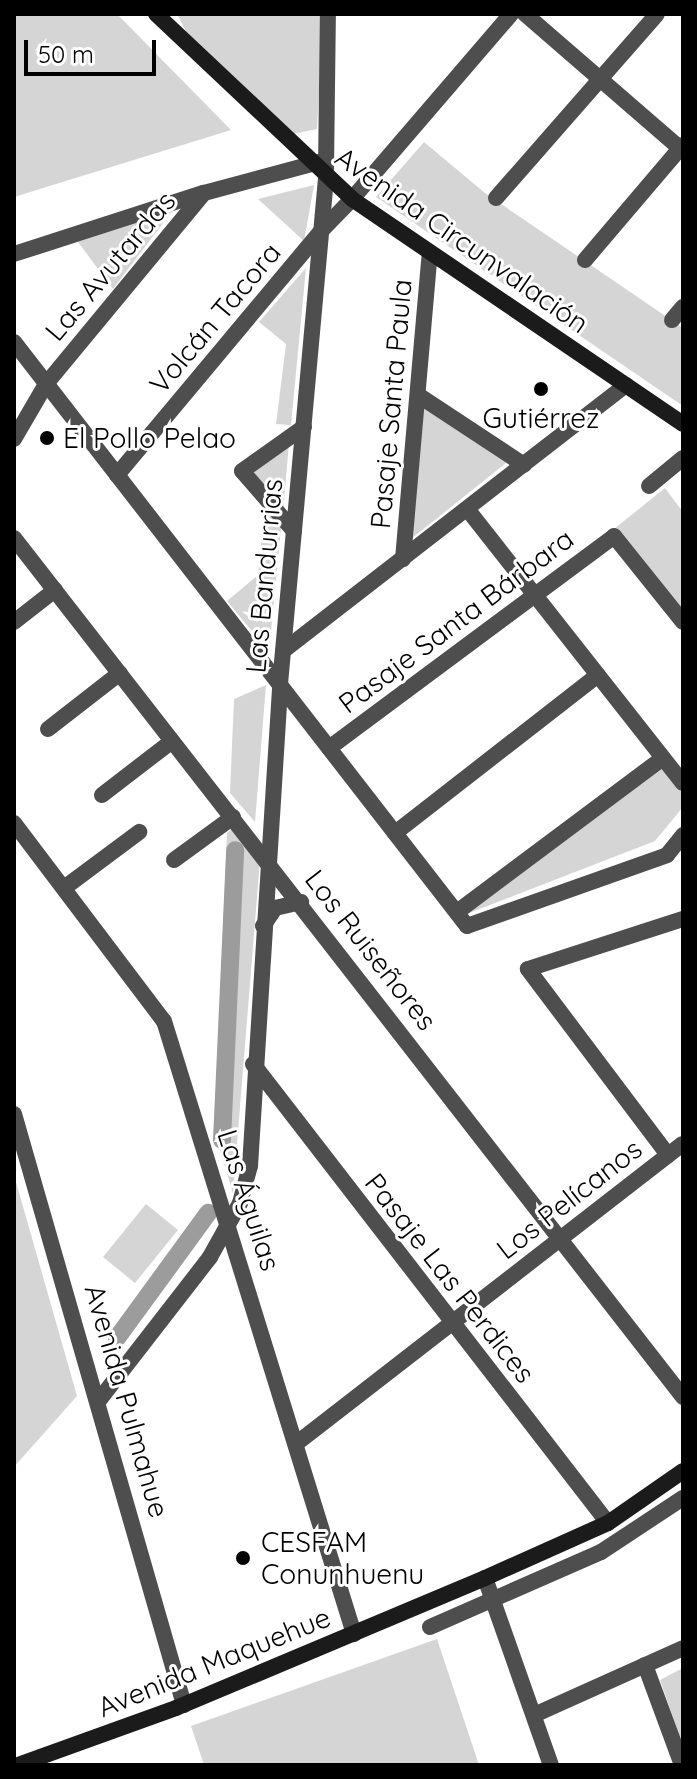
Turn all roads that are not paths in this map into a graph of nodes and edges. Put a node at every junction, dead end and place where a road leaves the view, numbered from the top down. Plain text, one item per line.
1 (156, 14) edge
2 (328, 14) edge
3 (511, 14) edge
4 (525, 14) edge
5 (657, 14) edge
6 (600, 79) junction
7 (682, 148) edge
8 (326, 160) junction
9 (309, 164) junction
10 (326, 179) junction
11 (204, 193) junction
12 (496, 198) dead end
13 (352, 199) junction
14 (322, 230) junction
15 (430, 253) junction
16 (14, 254) edge
17 (585, 260) dead end
18 (683, 307) edge
19 (672, 320) dead end
20 (14, 342) edge
21 (46, 384) junction
22 (626, 385) junction
23 (418, 395) junction
24 (683, 424) edge
25 (304, 427) junction
26 (14, 439) edge
27 (683, 458) edge
28 (524, 465) junction
29 (117, 475) junction
30 (649, 486) dead end
31 (468, 510) junction
32 (294, 531) junction
33 (14, 538) edge
34 (403, 559) junction
35 (55, 590) junction
36 (535, 595) junction
37 (14, 622) edge
38 (683, 622) edge
39 (283, 651) junction
40 (120, 673) junction
41 (598, 675) junction
42 (280, 684) junction
43 (48, 729) dead end
44 (172, 741) junction
45 (329, 748) junction
46 (663, 758) junction
47 (683, 783) edge
48 (102, 795) dead end
49 (233, 817) junction
50 (14, 823) edge
51 (139, 832) dead end
52 (395, 833) junction
53 (683, 835) edge
54 (267, 859) junction
55 (174, 860) dead end
56 (64, 888) junction
57 (301, 902) junction
58 (457, 912) junction
59 (683, 919) edge
60 (263, 928) junction
61 (253, 1064) junction
62 (14, 1114) edge
63 (683, 1144) edge
64 (668, 1155) junction
65 (230, 1224) junction
66 (561, 1239) junction
67 (452, 1323) junction
68 (683, 1397) edge
69 (100, 1399) junction
70 (297, 1443) junction
71 (683, 1471) edge
72 (683, 1498) edge
73 (608, 1523) junction
74 (485, 1578) junction
75 (493, 1601) junction
76 (430, 1627) dead end
77 (354, 1634) junction
78 (683, 1648) edge
79 (645, 1665) junction
80 (184, 1705) junction
81 (534, 1715) junction
82 (18, 1765) edge
83 (551, 1765) edge
84 (682, 1765) edge

1 - 9 main road, Avenida Circunvalación
2 - 8 street, Las Bandurrias
3 - 13 street
4 - 6 street
5 - 6 street
6 - 7 street
6 - 12 street
7 - 17 street
8 - 9 street, Las Avutardas
8 - 10 street, Las Bandurrias
9 - 10 main road, Avenida Circunvalación
9 - 11 street, Las Avutardas
10 - 13 main road, Avenida Circunvalación
10 - 14 street, Las Bandurrias
11 - 16 street
11 - 21 street, Las Avutardas
13 - 14 street
13 - 15 main road, Avenida Circunvalación
14 - 25 street, Las Bandurrias
14 - 29 street, Volcán Tacora
15 - 22 main road, Avenida Circunvalación
15 - 23 street, Pasaje Santa Paula
18 - 19 street
20 - 21 street
21 - 26 street, Las Avutardas
21 - 29 street
22 - 24 main road, Avenida Circunvalación
22 - 28 street
23 - 28 street
23 - 34 street, Pasaje Santa Paula
25 - 32 street, Las Bandurrias
25 - 32 street
27 - 30 street
28 - 31 street
29 - 42 street
31 - 34 street
31 - 36 street
32 - 39 street, Las Bandurrias
33 - 35 street, Los Ruiseñores
34 - 39 street
35 - 37 street
35 - 40 street, Los Ruiseñores
36 - 38 street, Pasaje Santa Bárbara
36 - 41 street
36 - 45 street, Pasaje Santa Bárbara
39 - 42 street, Las Bandurrias
40 - 43 street
40 - 44 street, Los Ruiseñores
41 - 46 street
41 - 52 street
42 - 45 street
42 - 54 street, Las Bandurrias
44 - 48 street
44 - 49 street, Los Ruiseñores
45 - 52 street
46 - 47 street
46 - 58 street
49 - 54 street, Los Ruiseñores
49 - 55 street
50 - 56 street, Las Águilas
51 - 56 street
52 - 58 street
53 - 58 street
54 - 57 street, Los Ruiseñores
54 - 60 street, Las Bandurrias
56 - 65 street, Las Águilas
57 - 60 street
57 - 66 street, Los Ruiseñores
59 - 64 street
60 - 61 street, Las Bandurrias
61 - 65 street, Las Bandurrias
61 - 67 street, Pasaje Las Perdices
62 - 69 street, Avenida Pulmahue
63 - 64 street, Los Pelícanos
64 - 66 street, Los Pelícanos
65 - 69 street, Las Bandurrias
65 - 70 street, Las Águilas
66 - 67 street, Los Pelícanos
66 - 68 street, Los Ruiseñores
67 - 70 street, Los Pelícanos
67 - 73 street, Pasaje Las Perdices
69 - 80 street, Avenida Pulmahue
70 - 77 street, Las Águilas
71 - 73 main road, Avenida Maquehue
72 - 75 street
73 - 74 main road, Avenida Maquehue
74 - 75 street
74 - 77 main road, Avenida Maquehue
75 - 76 street
75 - 81 street
77 - 80 main road, Avenida Maquehue
78 - 79 street
79 - 81 street
79 - 84 street
80 - 82 main road, Avenida Maquehue
81 - 83 street

